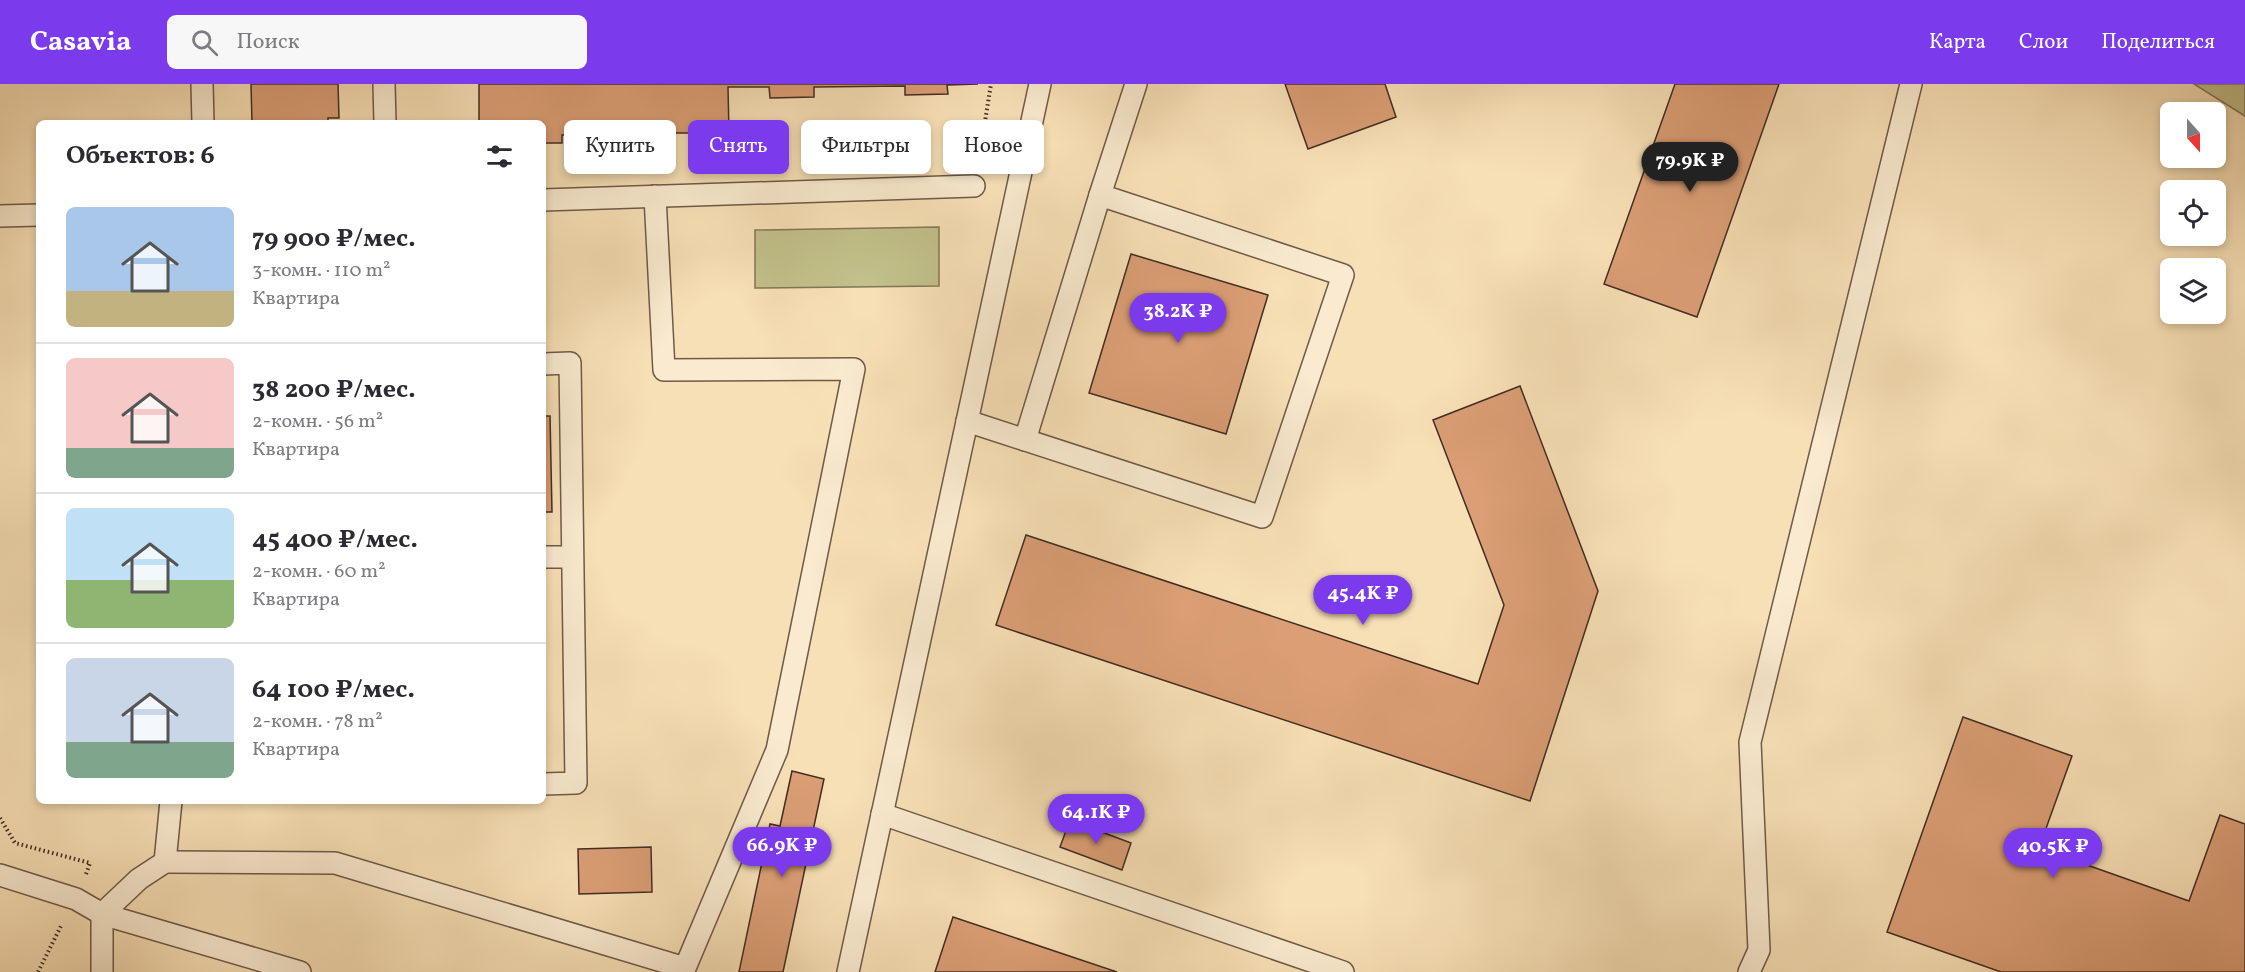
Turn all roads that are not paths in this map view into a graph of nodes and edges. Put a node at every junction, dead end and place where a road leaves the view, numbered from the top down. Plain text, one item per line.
1 (202, 84) edge
2 (384, 84) edge
3 (1040, 84) edge
4 (1136, 84) edge
5 (1911, 84) edge
6 (203, 120) edge
7 (385, 120) edge
8 (974, 186) road end
9 (1100, 195) junction
10 (655, 196) junction
11 (546, 200) edge
12 (36, 215) edge
13 (0, 216) edge
14 (546, 364) edge
15 (967, 421) junction
16 (1025, 440) junction
17 (546, 557) edge
18 (572, 557) junction
19 (546, 784) edge
20 (171, 804) edge
21 (882, 814) junction
22 (165, 862) junction
23 (0, 874) edge
24 (102, 914) junction
25 (102, 972) edge
26 (300, 972) edge
27 (848, 972) edge
28 (1343, 972) edge
29 (1749, 972) edge

1 - 6 lane
2 - 7 lane
3 - 15 lane
4 - 9 lane
5 - 29 lane
8 - 10 lane
9 - 16 lane
9 - 16 lane
10 - 11 lane
10 - 22 lane
12 - 13 lane
14 - 18 lane
15 - 16 lane
15 - 21 lane
17 - 18 lane
18 - 19 lane
20 - 22 lane
21 - 27 lane
21 - 28 lane
22 - 24 lane
23 - 24 lane
24 - 25 lane
24 - 26 lane

